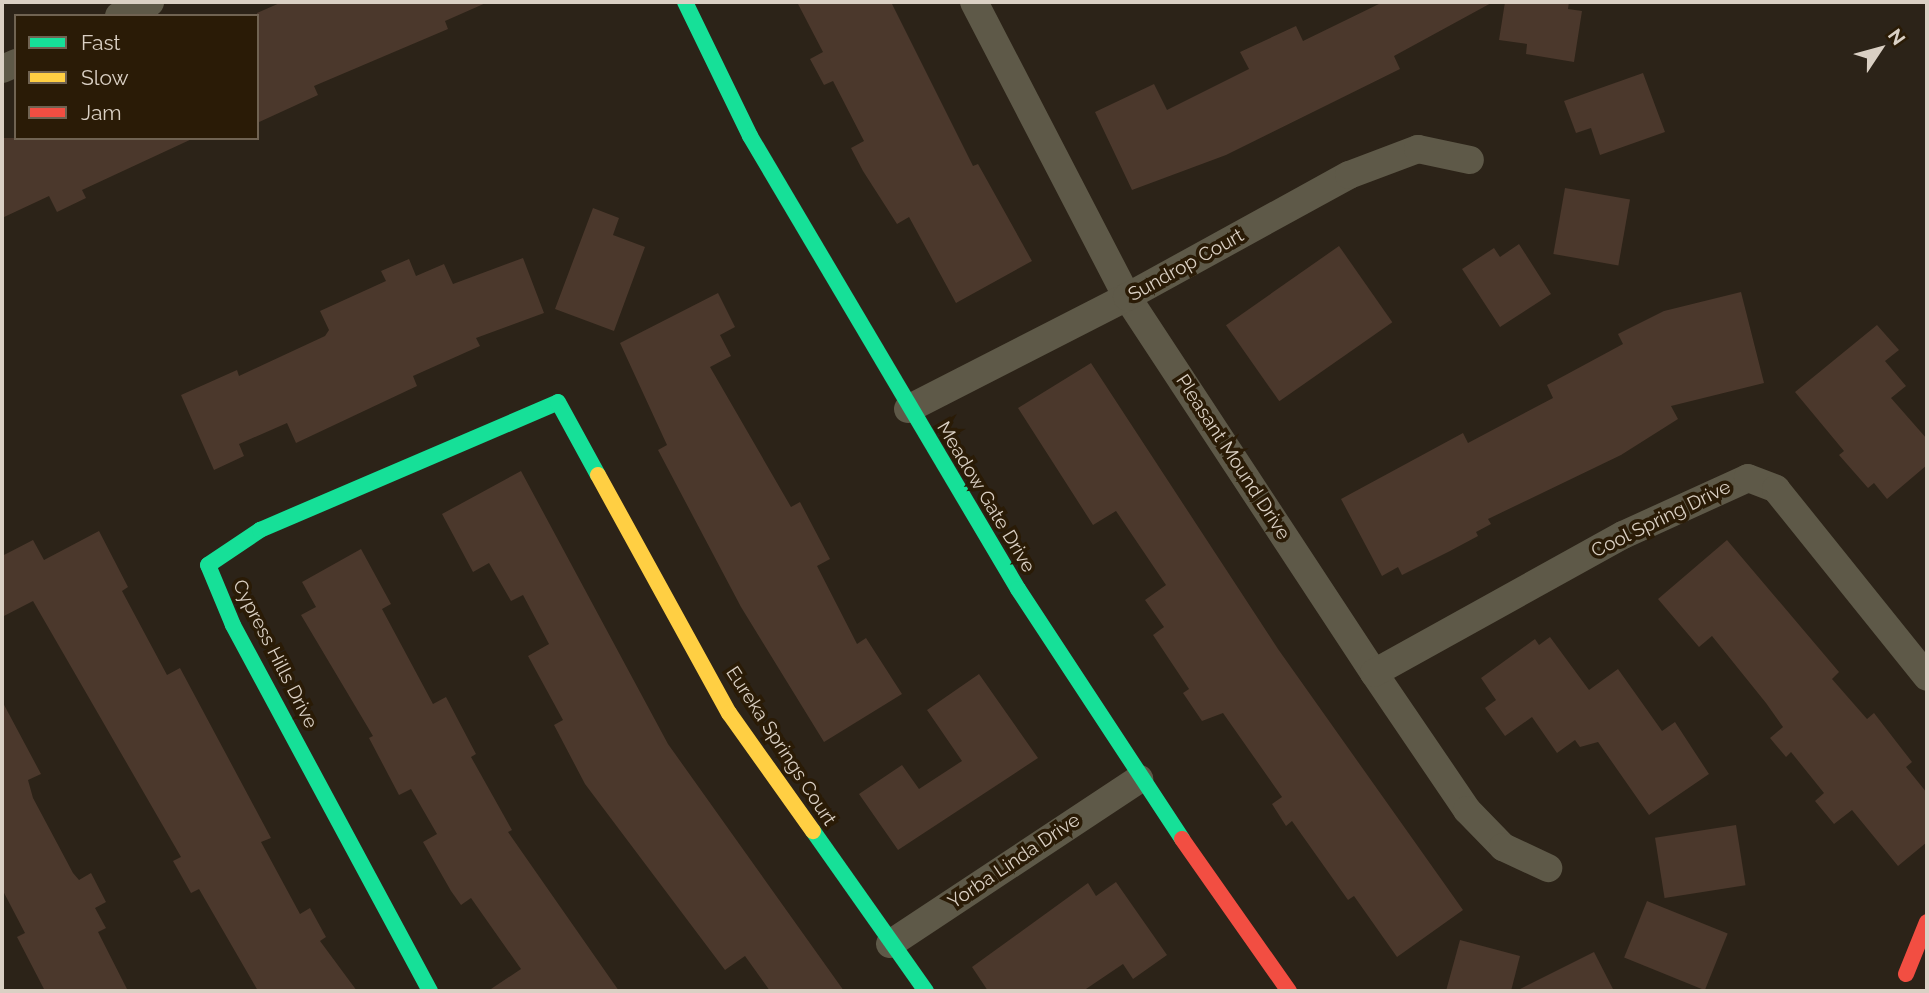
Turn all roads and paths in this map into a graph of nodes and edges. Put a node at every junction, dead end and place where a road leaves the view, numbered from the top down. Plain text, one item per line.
1 (150, 2) edge
2 (685, 2) edge
3 (974, 2) edge
4 (123, 14) edge
5 (1470, 160) dead end
6 (1128, 297) junction
7 (558, 402) joint
8 (908, 409) junction
9 (1374, 673) junction
10 (1927, 677) edge
11 (1139, 779) junction
12 (1548, 868) dead end
13 (1927, 922) edge
14 (890, 944) junction
15 (1910, 981) edge
16 (430, 991) edge
17 (926, 991) edge
18 (1289, 991) edge

1 - 4 street
2 - 8 street, Meadow Gate Drive
3 - 6 street, Pleasant Mound Drive
5 - 6 street, Sundrop Court
6 - 8 street, Sundrop Court
6 - 9 street, Pleasant Mound Drive
7 - 14 street, Eureka Springs Court
7 - 16 street, Cypress Hills Drive
8 - 11 street, Meadow Gate Drive
9 - 10 street, Cool Spring Drive
9 - 12 street, Pleasant Mound Drive
11 - 14 street, Yorba Linda Drive
11 - 18 street, Meadow Gate Drive
13 - 15 street
14 - 17 street, Eureka Springs Court

